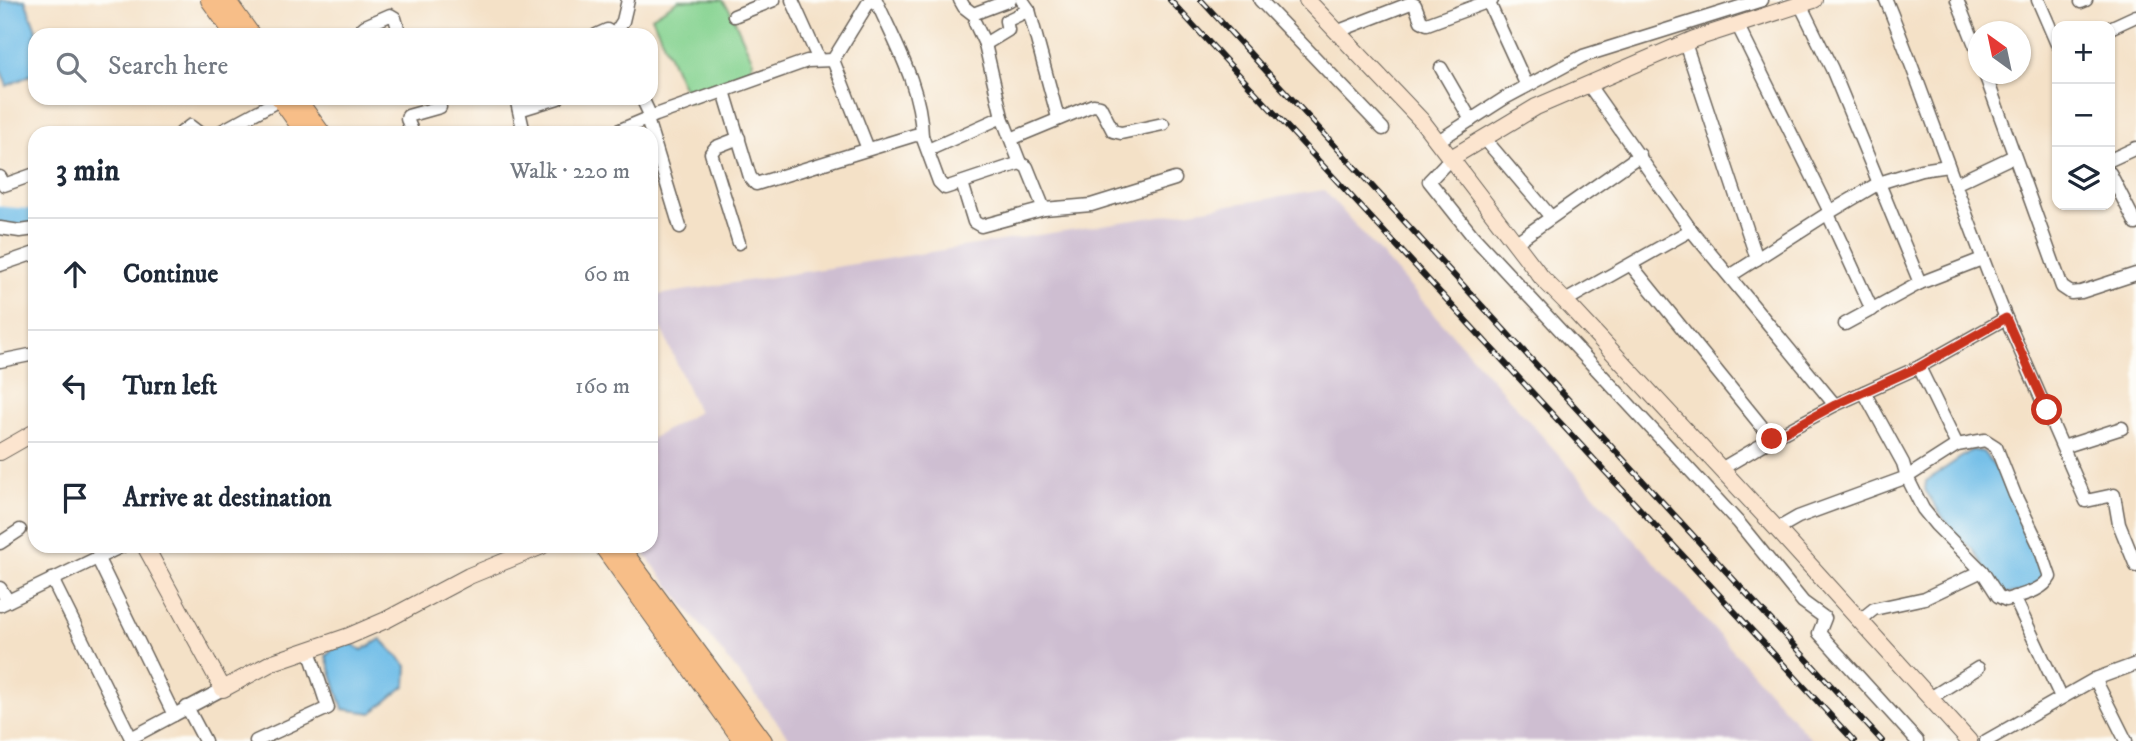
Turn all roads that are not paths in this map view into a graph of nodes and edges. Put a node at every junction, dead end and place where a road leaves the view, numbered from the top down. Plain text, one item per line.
1 (210, 0) edge
2 (226, 0) edge
3 (628, 0) edge
4 (774, 0) edge
5 (792, 0) edge
6 (870, 0) edge
7 (876, 0) edge
8 (960, 0) edge
9 (1010, 0) edge
10 (1260, 0) edge
11 (1307, 0) edge
12 (1762, 0) edge
13 (1886, 0) edge
14 (1957, 0) edge
15 (2038, 0) edge
16 (1483, 2) edge
17 (1745, 2) edge
18 (1807, 2) edge
19 (1025, 5) edge
20 (734, 16) dead end
21 (2136, 16) edge
22 (975, 23) dead end
23 (1737, 24) junction
24 (2115, 26) edge
25 (230, 28) edge
26 (246, 28) edge
27 (363, 28) edge
28 (398, 28) edge
29 (619, 28) edge
30 (1968, 28) edge
31 (1336, 32) junction
32 (2052, 32) edge
33 (1685, 43) junction
34 (985, 44) junction
35 (826, 60) junction
36 (1441, 68) dead end
37 (1588, 84) junction
38 (1989, 84) edge
39 (1527, 86) junction
40 (724, 91) junction
41 (272, 105) edge
42 (290, 105) edge
43 (293, 105) edge
44 (517, 105) edge
45 (644, 105) edge
46 (440, 107) dead end
47 (1002, 117) junction
48 (649, 118) junction
49 (1058, 118) junction
50 (1471, 120) junction
51 (1163, 124) dead end
52 (232, 126) edge
53 (301, 126) edge
54 (314, 126) edge
55 (410, 126) edge
56 (522, 126) edge
57 (630, 126) edge
58 (651, 126) edge
59 (1382, 129) dead end
60 (922, 136) junction
61 (739, 138) junction
62 (1484, 138) junction
63 (1011, 139) junction
64 (1438, 141) junction
65 (2136, 148) edge
66 (868, 149) junction
67 (658, 150) edge
68 (928, 150) junction
69 (1640, 155) junction
70 (2014, 156) junction
71 (1451, 158) junction
72 (2115, 158) edge
73 (1020, 163) junction
74 (1948, 166) junction
75 (28, 176) edge
76 (0, 177) edge
77 (1175, 179) dead end
78 (962, 183) junction
79 (1879, 183) junction
80 (2115, 183) edge
81 (1955, 184) junction
82 (1044, 209) junction
83 (1829, 213) junction
84 (1551, 217) junction
85 (2136, 224) edge
86 (0, 228) edge
87 (680, 228) dead end
88 (28, 230) edge
89 (1691, 230) junction
90 (739, 243) dead end
91 (1515, 243) junction
92 (28, 255) edge
93 (1757, 258) junction
94 (1982, 259) junction
95 (0, 265) edge
96 (1631, 265) junction
97 (2136, 274) edge
98 (1730, 276) junction
99 (1920, 284) junction
100 (1565, 301) junction
101 (1872, 310) junction
102 (2006, 318) junction
103 (1845, 324) dead end
104 (28, 355) edge
105 (0, 361) edge
106 (1919, 367) junction
107 (1864, 392) junction
108 (1835, 405) junction
109 (2122, 428) dead end
110 (28, 436) edge
111 (1772, 439) junction
112 (1957, 445) junction
113 (2063, 447) junction
114 (0, 452) edge
115 (1721, 469) junction
116 (1907, 477) junction
117 (1777, 528) junction
118 (20, 530) dead end
119 (0, 542) edge
120 (99, 553) edge
121 (149, 553) edge
122 (525, 553) edge
123 (608, 553) edge
124 (624, 553) edge
125 (2136, 566) edge
126 (1982, 571) junction
127 (52, 579) junction
128 (0, 588) edge
129 (2014, 597) junction
130 (4, 603) edge
131 (1859, 621) junction
132 (309, 650) junction
133 (2136, 664) edge
134 (1978, 668) dead end
135 (2095, 679) junction
136 (223, 689) junction
137 (2061, 697) junction
138 (1930, 698) junction
139 (187, 707) junction
140 (174, 715) junction
141 (132, 740) edge
142 (205, 741) edge
143 (256, 741) edge
144 (743, 741) edge
145 (762, 741) edge
146 (1917, 741) edge
147 (1969, 741) edge
148 (1986, 741) edge
149 (2126, 741) edge

1 - 25 main road
2 - 26 main road
3 - 29 street
4 - 20 street
5 - 35 street
6 - 35 street
7 - 60 street
8 - 9 street
10 - 59 street
11 - 31 street
12 - 17 street
13 - 74 street
14 - 30 street
15 - 32 street
16 - 31 street
16 - 39 street
17 - 39 street
18 - 23 street
18 - 79 street
19 - 34 street
19 - 49 street
21 - 24 street
22 - 34 street
23 - 33 street
23 - 83 street
27 - 28 street
31 - 64 street
33 - 37 street
33 - 93 street
34 - 47 street
35 - 40 street
35 - 66 street
36 - 50 street
37 - 62 street
37 - 69 street
38 - 70 street
39 - 50 street
40 - 48 street
40 - 61 street
41 - 52 street
42 - 53 main road
43 - 54 main road
44 - 56 street
45 - 48 street
46 - 55 street
47 - 63 street
47 - 68 street
48 - 57 street
48 - 58 street
49 - 51 street
49 - 63 street
50 - 64 street
60 - 66 street
60 - 68 street
61 - 66 street
61 - 90 street
62 - 71 street
62 - 84 street
63 - 73 street
64 - 71 street
65 - 72 street
67 - 87 street
68 - 78 street
69 - 84 street
69 - 89 street
70 - 81 street
70 - 97 street
71 - 91 street
71 - 146 street
73 - 78 street
73 - 82 street
74 - 79 street
74 - 81 street
75 - 76 street
77 - 82 street
78 - 82 street
79 - 83 street
79 - 99 street
80 - 85 street
81 - 94 street
83 - 93 street
83 - 101 street
84 - 91 street
86 - 88 street
89 - 96 street
89 - 98 street
91 - 100 street
92 - 95 street
93 - 98 street
94 - 99 street
94 - 102 street
96 - 100 street
96 - 111 street
98 - 108 street
99 - 101 street
100 - 115 street
101 - 103 street
102 - 106 street
102 - 113 street
104 - 105 street
106 - 107 street
106 - 112 street
107 - 108 street
107 - 116 street
108 - 111 street
109 - 113 street
110 - 114 street
111 - 115 street
112 - 116 street
112 - 129 street
113 - 125 street
115 - 117 street
116 - 117 street
116 - 126 street
117 - 131 street
118 - 119 street
120 - 127 street
120 - 140 street
121 - 136 street
122 - 132 street
123 - 144 main road
124 - 145 main road
126 - 129 street
126 - 131 street
127 - 130 street
127 - 141 street
128 - 130 street
129 - 137 street
131 - 138 street
132 - 136 street
132 - 143 street
133 - 135 street
134 - 138 street
135 - 137 street
135 - 149 street
136 - 139 street
137 - 148 street
138 - 147 street
139 - 140 street
139 - 142 street
140 - 141 street

